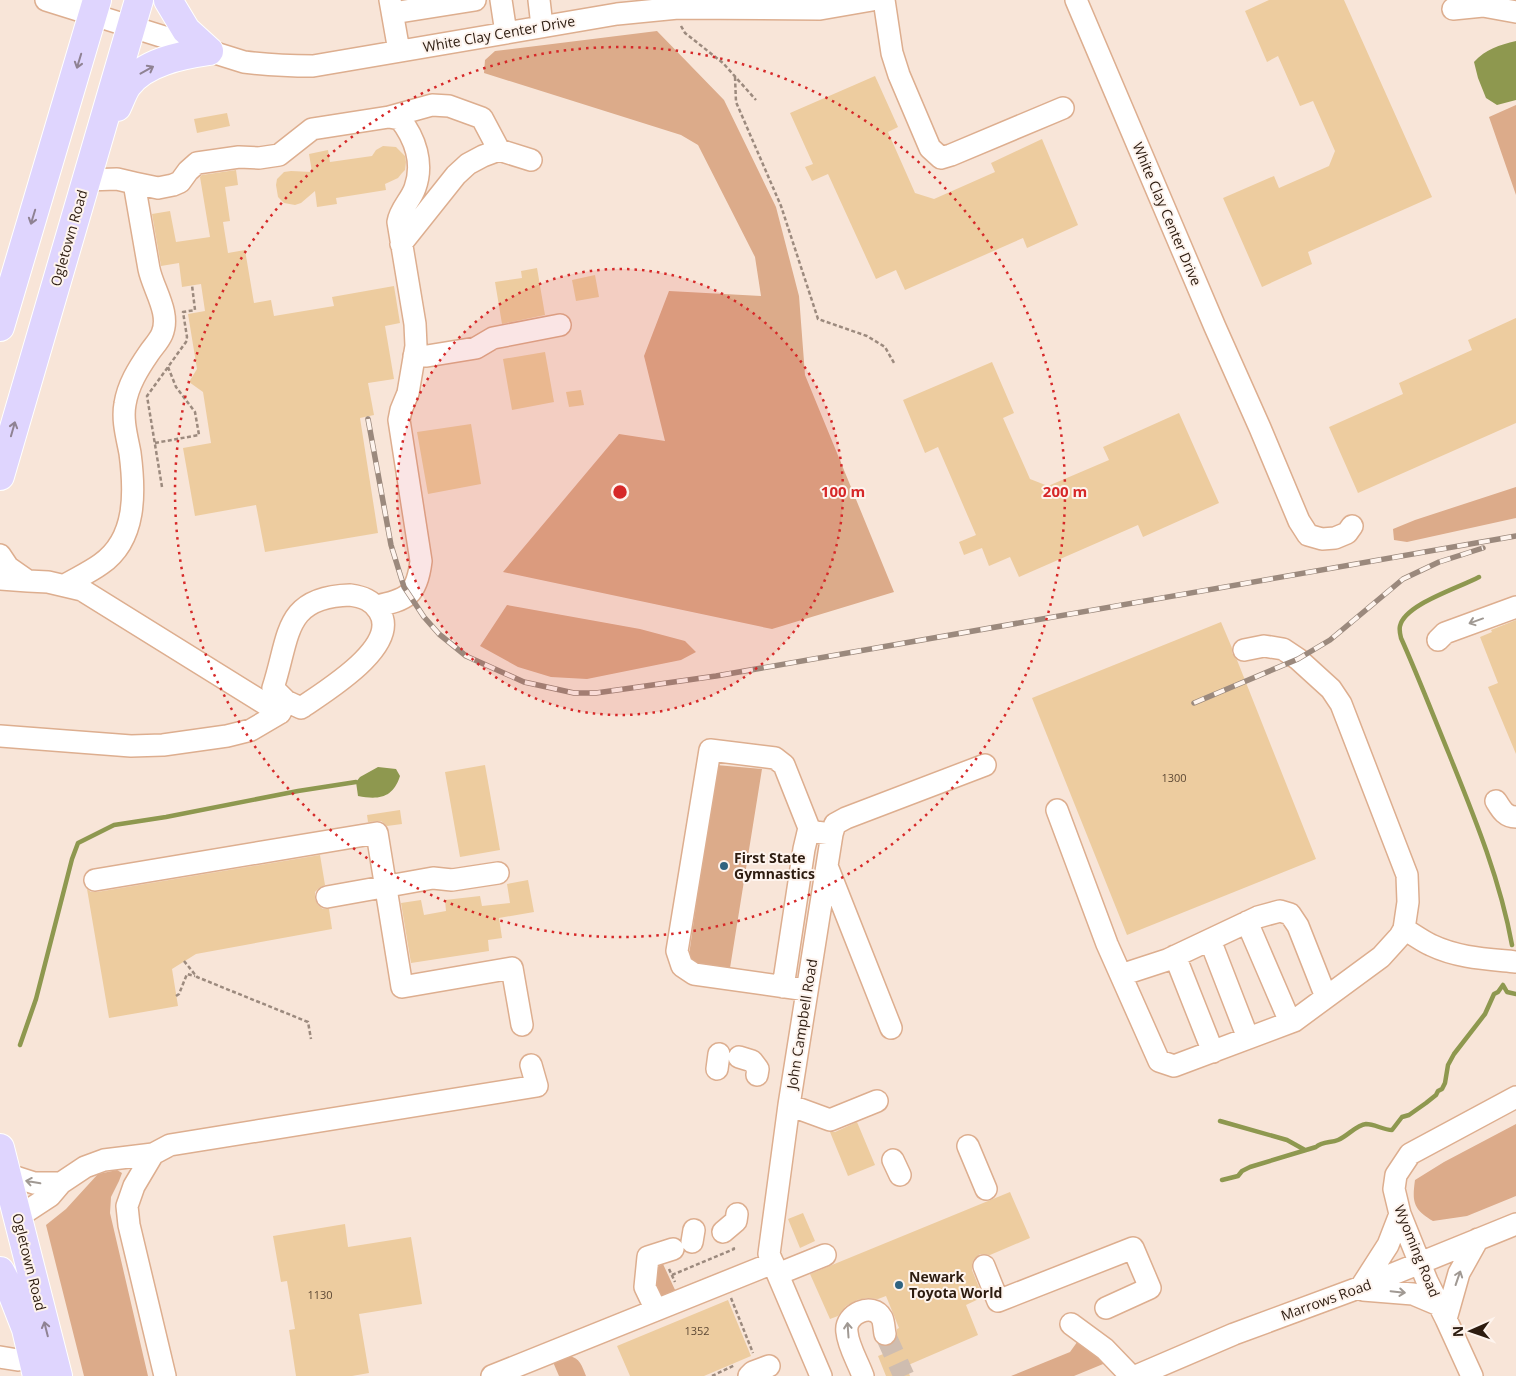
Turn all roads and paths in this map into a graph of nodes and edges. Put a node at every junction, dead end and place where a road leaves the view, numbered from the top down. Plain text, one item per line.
1 (46, 0) edge
2 (139, 0) edge
3 (168, 0) edge
4 (474, 0) edge
5 (501, 0) edge
6 (538, 0) edge
7 (872, 0) edge
8 (884, 0) edge
9 (1076, 0) edge
10 (95, 7) edge
11 (392, 7) edge
12 (1515, 10) edge
13 (1454, 11) edge
14 (679, 20) dead end
15 (542, 26) junction
16 (131, 27) junction
17 (506, 33) junction
18 (209, 51) junction
19 (399, 51) junction
20 (736, 77) junction
21 (756, 100) dead end
22 (1063, 108) dead end
23 (388, 117) junction
24 (99, 136) junction
25 (499, 150) junction
26 (531, 160) dead end
27 (86, 180) junction
28 (134, 183) junction
29 (401, 244) junction
30 (192, 285) dead end
31 (560, 325) dead end
32 (0, 327) edge
33 (414, 356) junction
34 (894, 363) dead end
35 (168, 367) junction
36 (155, 443) junction
37 (0, 476) edge
38 (162, 487) dead end
39 (1352, 526) dead end
40 (0, 555) edge
41 (0, 579) edge
42 (28, 581) junction
43 (65, 585) junction
44 (376, 606) junction
45 (1516, 606) edge
46 (1438, 640) dead end
47 (1244, 650) dead end
48 (283, 707) junction
49 (0, 736) edge
50 (985, 765) dead end
51 (1496, 801) dead end
52 (1057, 810) dead end
53 (1516, 817) edge
54 (809, 828) junction
55 (832, 834) junction
56 (826, 866) junction
57 (498, 873) dead end
58 (95, 880) dead end
59 (386, 886) junction
60 (327, 897) dead end
61 (1247, 922) junction
62 (1404, 929) junction
63 (1210, 940) junction
64 (1175, 956) junction
65 (184, 961) dead end
66 (1516, 962) edge
67 (1121, 975) junction
68 (197, 977) junction
69 (783, 987) junction
70 (807, 990) junction
71 (176, 996) dead end
72 (1326, 997) junction
73 (1290, 1022) junction
74 (522, 1025) dead end
75 (891, 1028) dead end
76 (1248, 1038) junction
77 (311, 1039) dead end
78 (1213, 1052) junction
79 (725, 1060) dead end
80 (531, 1065) dead end
81 (757, 1075) dead end
82 (795, 1094) junction
83 (1516, 1097) edge
84 (873, 1106) dead end
85 (967, 1147) dead end
86 (153, 1154) junction
87 (3, 1161) edge
88 (61, 1183) junction
89 (986, 1189) dead end
90 (1400, 1214) junction
91 (9, 1218) edge
92 (1516, 1224) edge
93 (729, 1225) dead end
94 (1478, 1240) junction
95 (682, 1246) joint
96 (825, 1255) dead end
97 (1420, 1264) junction
98 (984, 1266) dead end
99 (775, 1268) junction
100 (0, 1271) edge
101 (672, 1275) junction
102 (675, 1283) dead end
103 (0, 1287) edge
104 (1358, 1288) junction
105 (735, 1289) junction
106 (656, 1310) junction
107 (1443, 1312) junction
108 (1071, 1324) dead end
109 (885, 1334) tunnel mouth
110 (1105, 1349) junction
111 (758, 1366) edge
112 (19, 1367) edge
113 (58, 1376) edge
114 (165, 1376) edge
115 (492, 1376) edge
116 (822, 1376) edge
117 (863, 1376) edge
118 (1131, 1376) edge
119 (1136, 1376) edge
120 (1472, 1376) edge

1 - 10 street, White Clay Center Drive
2 - 16 main road, Ogletown Road
3 - 18 main road
4 - 11 street
5 - 17 street
6 - 15 street
7 - 15 street, White Clay Center Drive
8 - 22 street
9 - 39 street, White Clay Center Drive
10 - 16 street, White Clay Center Drive
10 -> 32 main road
11 - 19 street
12 - 13 street
14 - 20 path
15 - 17 street, White Clay Center Drive
16 - 18 street, White Clay Center Drive
16 - 24 main road, Ogletown Road
17 - 19 street, White Clay Center Drive
18 - 19 street, White Clay Center Drive
24 -> 18 main road
20 - 21 path
20 - 34 path
23 - 25 street
23 - 28 street
23 - 29 street
24 - 27 main road, Ogletown Road
25 - 26 street
25 - 29 street
27 - 28 street
37 -> 27 main road, Ogletown Road
28 - 43 street
29 - 33 street
30 - 35 path
31 - 33 street
33 - 44 street
35 - 36 path
35 - 36 path
36 - 38 path
40 - 42 street
41 - 42 street
42 - 43 street
43 - 48 street
44 - 48 street
44 - 48 street
45 -> 46 street
47 - 62 street
48 - 49 street
50 - 55 street
51 - 53 street
52 - 67 street
54 - 55 street
54 - 69 street
54 - 69 street
55 - 56 street, John Campbell Road
56 - 70 street, John Campbell Road
56 - 75 street
57 - 59 street
58 - 59 street
59 - 60 street
59 - 74 street
61 - 63 street
61 - 72 street
61 - 73 street
62 - 66 street
62 - 72 street
63 - 64 street
63 - 76 street
64 - 67 street
64 - 78 street
65 - 68 path
67 - 78 street
68 - 71 path
68 - 77 path
69 - 70 street
70 - 82 street, John Campbell Road
72 - 73 street
73 - 76 street
76 - 78 street
79 - 81 street
80 - 86 street
82 - 84 street
82 - 99 street, John Campbell Road
83 - 90 street, Wyoming Road
85 - 89 street
86 - 88 street
86 - 114 street
88 -> 87 street
87 - 91 main road, Ogletown Road
88 - 91 street
90 - 97 street, Wyoming Road
90 - 104 street
113 -> 91 main road, Ogletown Road
92 - 94 street, Marrows Road
93 - 101 path
94 - 97 street, Marrows Road
107 -> 94 street
95 - 101 path
95 - 106 street
96 - 99 street
97 - 104 street, Marrows Road
97 - 107 street, Wyoming Road
98 - 110 street
99 - 105 street
99 - 116 street, John Campbell Road
100 - 112 main road
101 - 102 path
103 - 112 main road
104 -> 107 street
104 - 119 street, Marrows Road
105 - 106 street
105 - 111 path
106 - 115 street
107 - 120 street, Wyoming Road
108 - 110 street
117 -> 109 street
110 - 118 street

